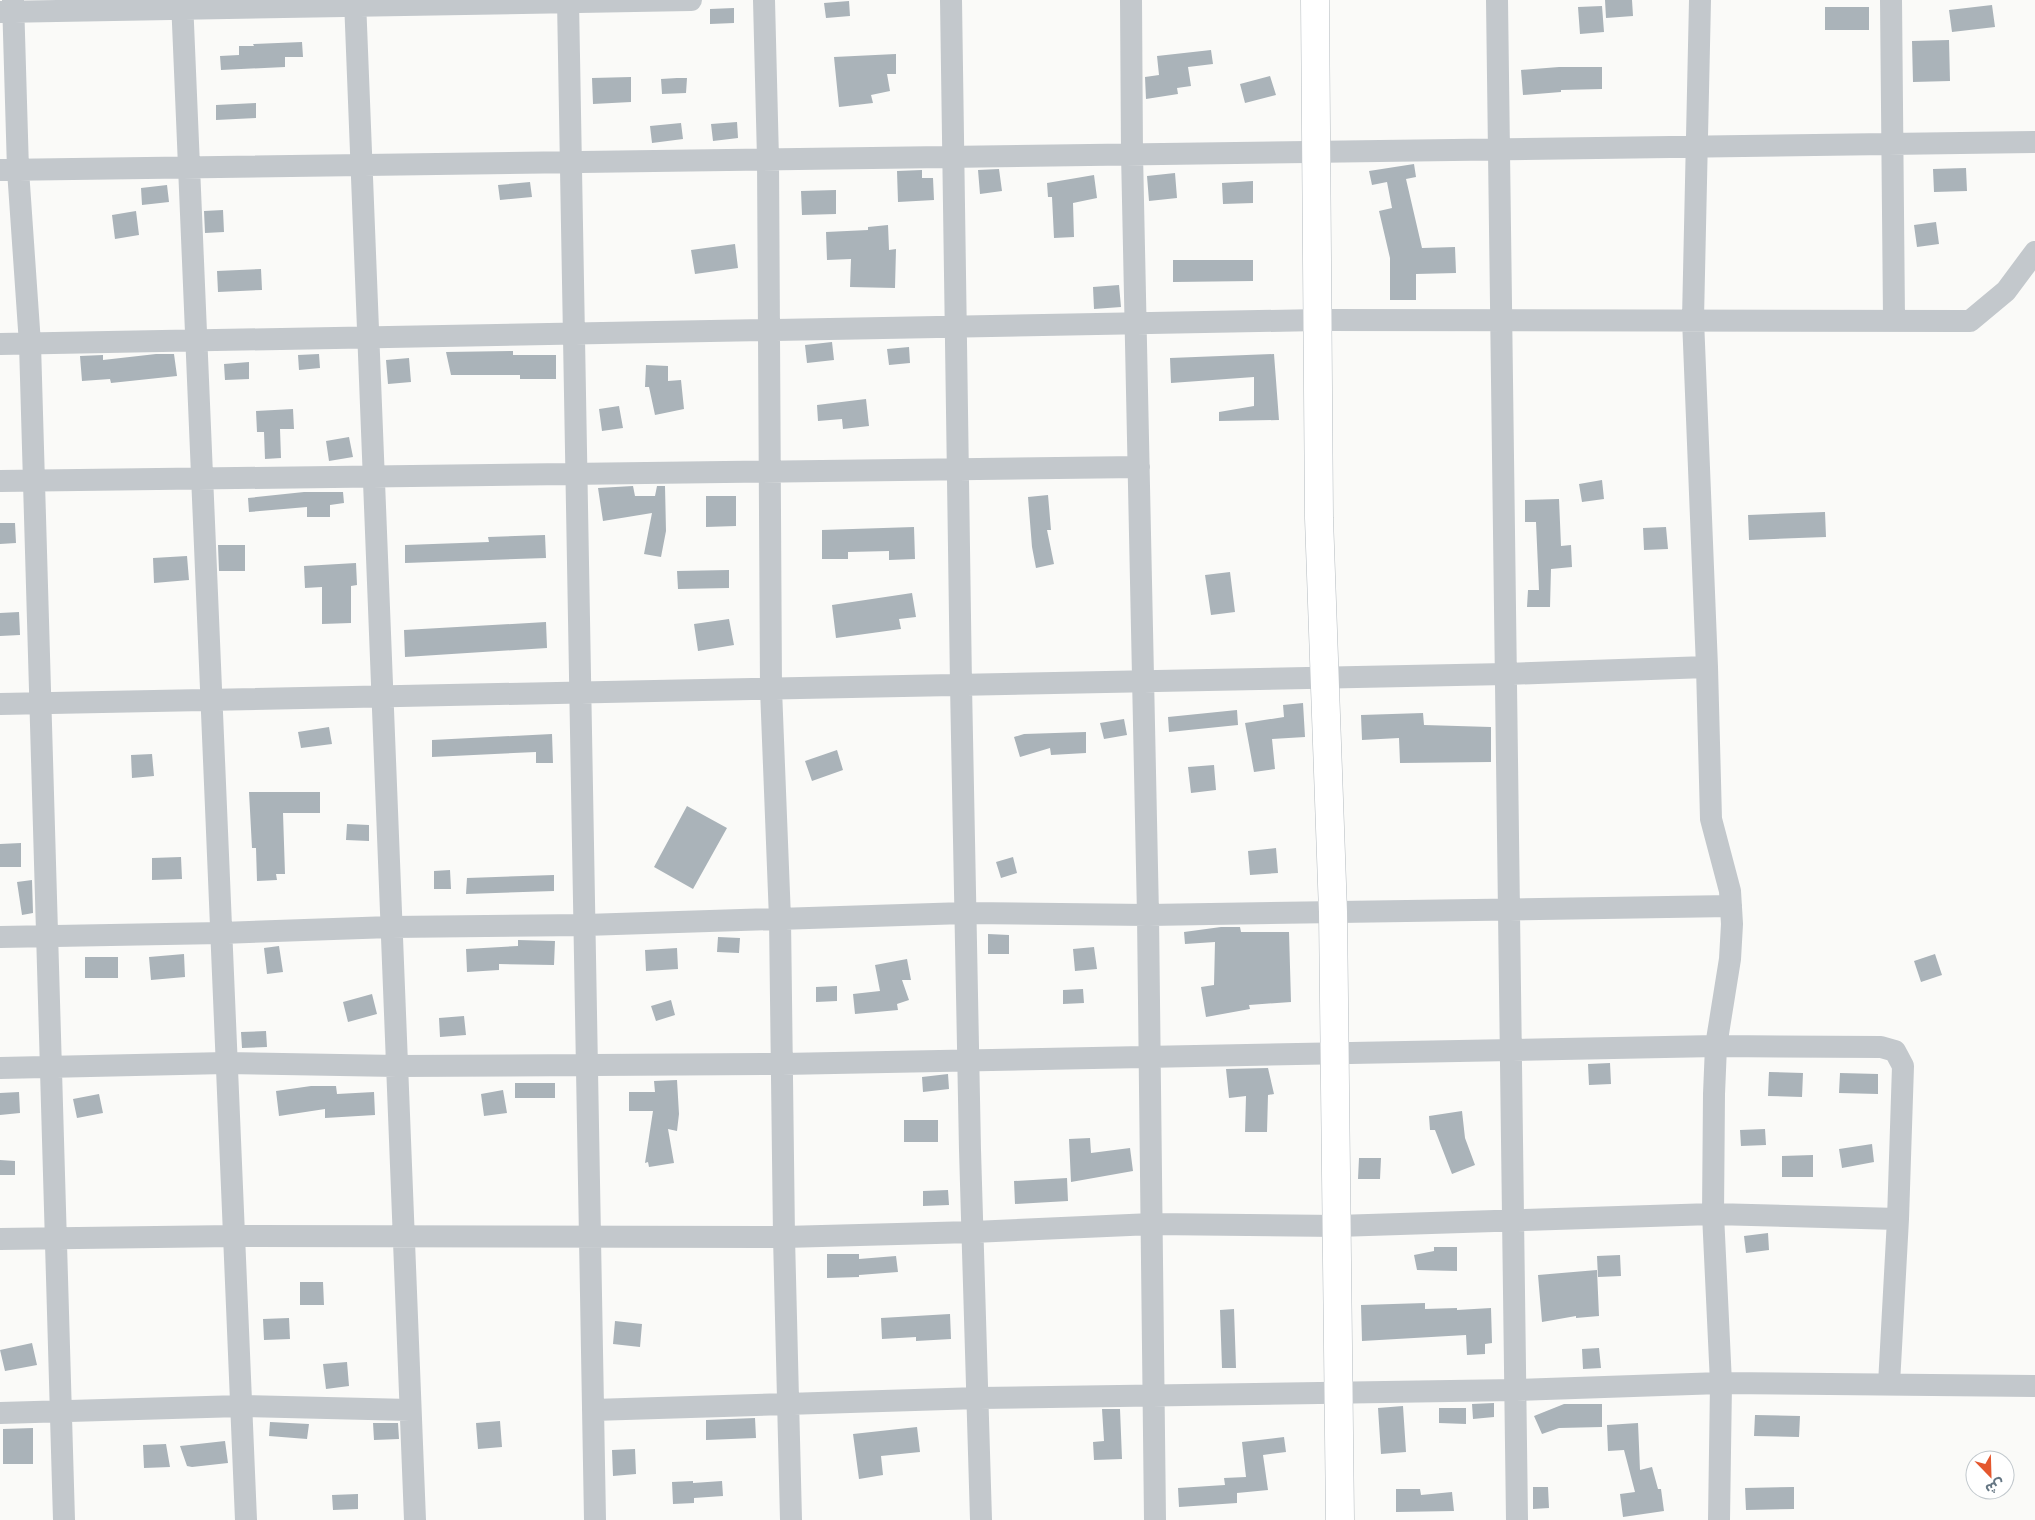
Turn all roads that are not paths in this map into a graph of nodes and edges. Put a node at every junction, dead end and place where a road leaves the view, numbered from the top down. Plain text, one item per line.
1 (692, 0) edge
2 (764, 0) edge
3 (951, 0) edge
4 (1131, 0) edge
5 (1315, 0) edge
6 (1497, 0) edge
7 (1700, 0) edge
8 (1892, 0) edge
9 (568, 1) edge
10 (355, 3) edge
11 (182, 4) edge
12 (9, 8) edge
13 (2035, 142) edge
14 (1892, 145) junction
15 (1697, 148) junction
16 (1499, 150) junction
17 (1317, 151) junction
18 (1132, 153) junction
19 (954, 156) junction
20 (768, 159) junction
21 (571, 162) junction
22 (361, 165) junction
23 (188, 168) junction
24 (9, 170) edge
25 (2035, 252) edge
26 (1894, 319) junction
27 (1319, 320) junction
28 (1501, 320) junction
29 (1693, 320) junction
30 (1136, 325) junction
31 (956, 328) junction
32 (769, 331) junction
33 (574, 334) junction
34 (368, 338) junction
35 (196, 341) junction
36 (0, 344) edge
37 (30, 344) junction
38 (1139, 467) junction
39 (958, 470) junction
40 (770, 472) junction
41 (577, 474) junction
42 (374, 477) junction
43 (202, 479) junction
44 (34, 481) junction
45 (0, 482) edge
46 (1707, 667) junction
47 (1506, 674) junction
48 (1324, 678) junction
49 (1144, 681) junction
50 (960, 685) junction
51 (772, 689) junction
52 (580, 692) junction
53 (382, 696) junction
54 (211, 700) junction
55 (41, 703) junction
56 (0, 704) edge
57 (1731, 906) junction
58 (1509, 909) junction
59 (1333, 912) junction
60 (965, 913) junction
61 (1148, 915) junction
62 (780, 918) junction
63 (585, 925) junction
64 (391, 927) junction
65 (221, 933) junction
66 (48, 936) junction
67 (0, 937) edge
68 (1716, 1046) junction
69 (1511, 1050) junction
70 (1335, 1052) junction
71 (1150, 1057) junction
72 (968, 1061) junction
73 (226, 1063) junction
74 (587, 1064) junction
75 (782, 1064) junction
76 (397, 1066) junction
77 (51, 1067) junction
78 (0, 1068) edge
79 (1713, 1214) junction
80 (1898, 1219) junction
81 (1513, 1222) junction
82 (1152, 1224) junction
83 (1337, 1226) junction
84 (973, 1232) junction
85 (234, 1236) junction
86 (403, 1236) junction
87 (590, 1236) junction
88 (56, 1237) junction
89 (784, 1237) junction
90 (0, 1238) edge
91 (1721, 1383) junction
92 (1889, 1384) junction
93 (2035, 1386) edge
94 (1516, 1390) junction
95 (1338, 1392) junction
96 (1153, 1395) junction
97 (979, 1398) junction
98 (788, 1403) junction
99 (241, 1406) junction
100 (62, 1410) junction
101 (410, 1410) junction
102 (594, 1410) junction
103 (0, 1413) edge
104 (64, 1520) edge
105 (246, 1520) edge
106 (414, 1520) edge
107 (595, 1520) edge
108 (791, 1520) edge
109 (981, 1520) edge
110 (1155, 1520) edge
111 (1340, 1520) edge
112 (1517, 1520) edge
113 (1719, 1520) edge

1 - 9 street
2 - 20 street
3 - 19 street
4 - 18 street
5 - 17 main road
6 - 16 street
7 - 15 street
8 - 14 street
9 - 10 street
9 - 21 street
10 - 11 street
10 - 22 street
11 - 12 street
11 - 23 street
12 - 24 street
13 - 14 street
14 - 15 street
14 - 26 street
15 - 16 street
15 - 29 street
16 - 17 street
16 - 28 street
17 - 18 street
17 - 27 main road
18 - 19 street
18 - 30 street
19 - 20 street
19 - 31 street
20 - 21 street
20 - 32 street
21 - 22 street
21 - 33 street
22 - 23 street
22 - 34 street
23 - 24 street
23 - 35 street
24 - 37 street
25 - 26 street
26 - 29 street
27 - 28 street
27 - 30 street
27 - 48 main road
28 - 29 street
28 - 47 street
29 - 46 street
30 - 31 street
30 - 38 street
31 - 32 street
31 - 39 street
32 - 33 street
32 - 40 street
33 - 34 street
33 - 41 street
34 - 35 street
34 - 42 street
35 - 37 street
35 - 43 street
36 - 37 street
37 - 44 street
38 - 39 street
38 - 49 street
39 - 40 street
39 - 50 street
40 - 41 street
40 - 51 street
41 - 42 street
41 - 52 street
42 - 43 street
42 - 53 street
43 - 44 street
43 - 54 street
44 - 45 street
44 - 55 street
46 - 47 street
46 - 57 street
47 - 48 street
47 - 58 street
48 - 49 street
48 - 59 main road
49 - 50 street
49 - 61 street
50 - 51 street
50 - 60 street
51 - 52 street
51 - 62 street
52 - 53 street
52 - 63 street
53 - 54 street
53 - 64 street
54 - 55 street
54 - 65 street
55 - 56 street
55 - 66 street
57 - 58 street
57 - 68 street
58 - 59 street
58 - 69 street
59 - 61 street
59 - 70 main road
60 - 61 street
60 - 62 street
60 - 72 street
61 - 71 street
62 - 63 street
62 - 75 street
63 - 64 street
63 - 74 street
64 - 65 street
64 - 76 street
65 - 66 street
65 - 73 street
66 - 67 street
66 - 77 street
68 - 69 street
68 - 79 street
68 - 80 street
69 - 70 street
69 - 81 street
70 - 71 street
70 - 83 main road
71 - 72 street
71 - 82 street
72 - 75 street
72 - 84 street
73 - 76 street
73 - 77 street
73 - 85 street
74 - 75 street
74 - 76 street
74 - 87 street
75 - 89 street
76 - 86 street
77 - 78 street
77 - 88 street
79 - 80 street
79 - 81 street
79 - 91 street
80 - 92 street
81 - 83 street
81 - 94 street
82 - 83 street
82 - 84 street
82 - 96 street
83 - 95 main road
84 - 89 street
84 - 97 street
85 - 86 street
85 - 88 street
85 - 99 street
86 - 87 street
86 - 101 street
87 - 89 street
87 - 102 street
88 - 90 street
88 - 100 street
89 - 98 street
91 - 92 street
91 - 94 street
91 - 113 street
92 - 93 street
94 - 95 street
94 - 112 street
95 - 96 street
95 - 111 main road
96 - 97 street
96 - 110 street
97 - 98 street
97 - 109 street
98 - 102 street
98 - 108 street
99 - 100 street
99 - 101 street
99 - 105 street
100 - 103 street
100 - 104 street
101 - 106 street
102 - 107 street

